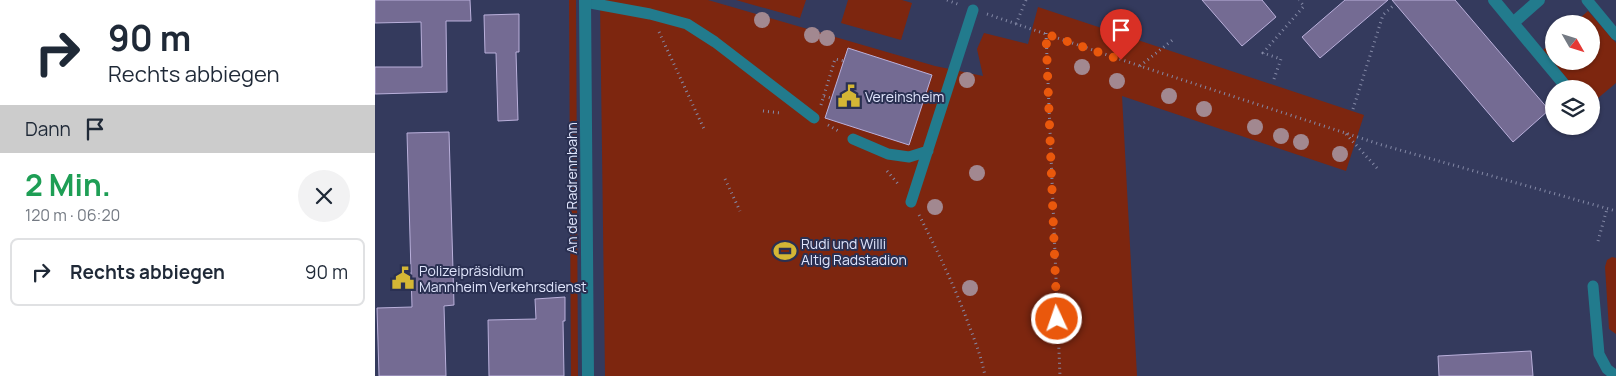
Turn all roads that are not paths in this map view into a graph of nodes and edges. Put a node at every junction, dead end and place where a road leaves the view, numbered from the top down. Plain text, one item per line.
1 (1494, 0) edge
2 (1539, 0) edge
3 (1587, 0) edge
4 (585, 1) edge
5 (973, 10) dead end
6 (1513, 23) junction
7 (1616, 35) edge
8 (1560, 80) edge
9 (817, 115) road end
10 (853, 139) dead end
11 (928, 151) junction
12 (911, 202) road end
13 (1593, 286) dead end
14 (588, 376) edge
15 (1616, 376) edge

1 - 6 street
2 - 6 street
3 - 7 lane
4 - 9 lane
4 - 14 street, An der Radrennbahn
5 - 11 lane
6 - 8 street
10 - 11 lane
11 - 12 lane
13 - 15 lane

